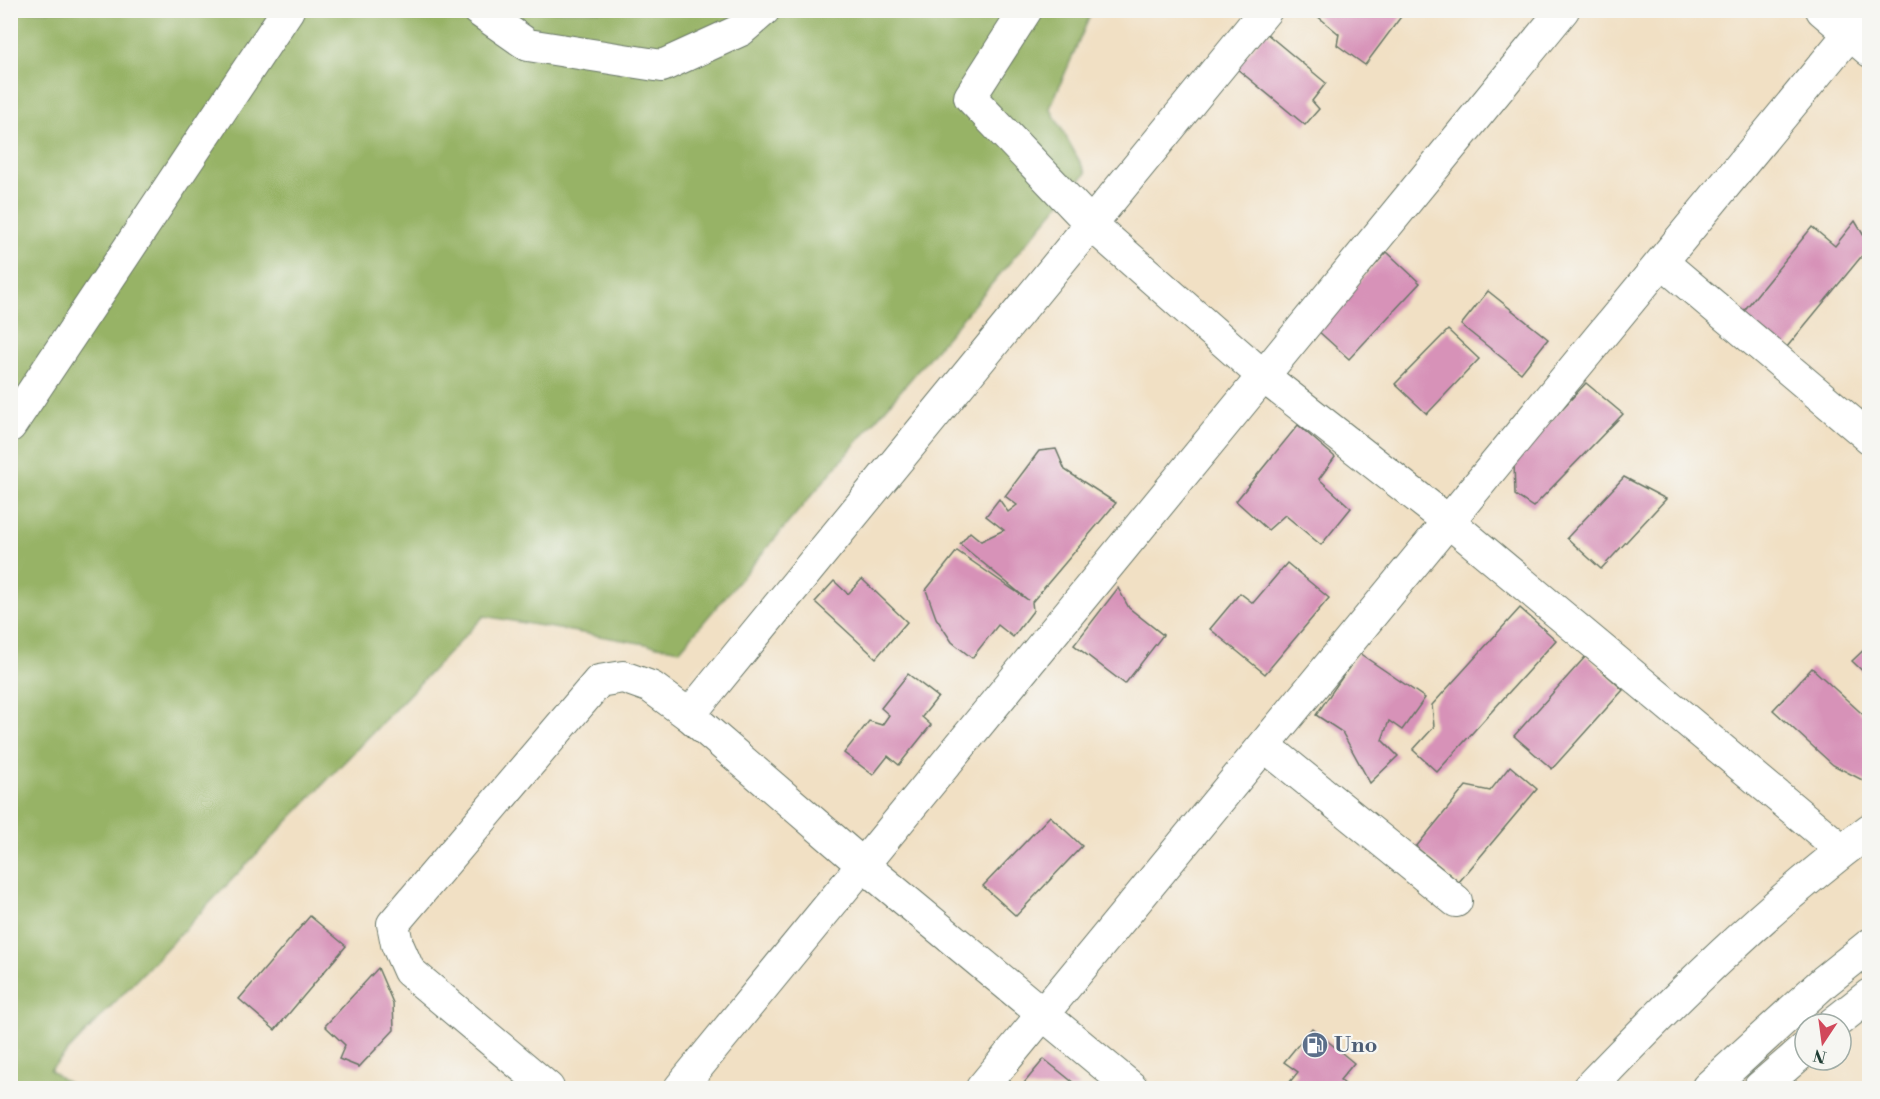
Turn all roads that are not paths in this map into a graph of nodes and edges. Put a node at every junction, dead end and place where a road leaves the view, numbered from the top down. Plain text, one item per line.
1 (288, 10) edge
2 (478, 10) edge
3 (764, 10) edge
4 (1026, 10) edge
5 (1266, 10) edge
6 (1563, 10) edge
7 (1822, 10) edge
8 (1863, 32) edge
9 (1092, 225) junction
10 (1664, 263) junction
11 (1263, 376) junction
12 (10, 426) edge
13 (1869, 438) edge
14 (1448, 521) junction
15 (689, 715) junction
16 (1265, 746) junction
17 (1869, 830) edge
18 (1842, 850) junction
19 (863, 865) junction
20 (1456, 901) dead end
21 (1869, 945) edge
22 (1869, 995) edge
23 (1848, 1012) edge
24 (1043, 1015) junction
25 (1793, 1060) edge
26 (548, 1089) edge
27 (680, 1089) edge
28 (982, 1089) edge
29 (1132, 1089) edge
30 (1589, 1089) edge
31 (1708, 1089) edge
32 (1760, 1089) edge

1 - 12 street
2 - 3 street
4 - 9 street
5 - 9 street
6 - 11 street
7 - 8 street
8 - 10 street
9 - 11 street
9 - 15 street
10 - 13 street
10 - 14 street
11 - 14 street
11 - 19 street
14 - 16 street
14 - 18 street
15 - 19 street
15 - 26 street
16 - 20 street
16 - 24 street
17 - 18 main road
18 - 30 main road
19 - 24 street
19 - 27 street
21 - 31 main road
22 - 23 main road
24 - 28 street
24 - 29 street
25 - 32 main road

